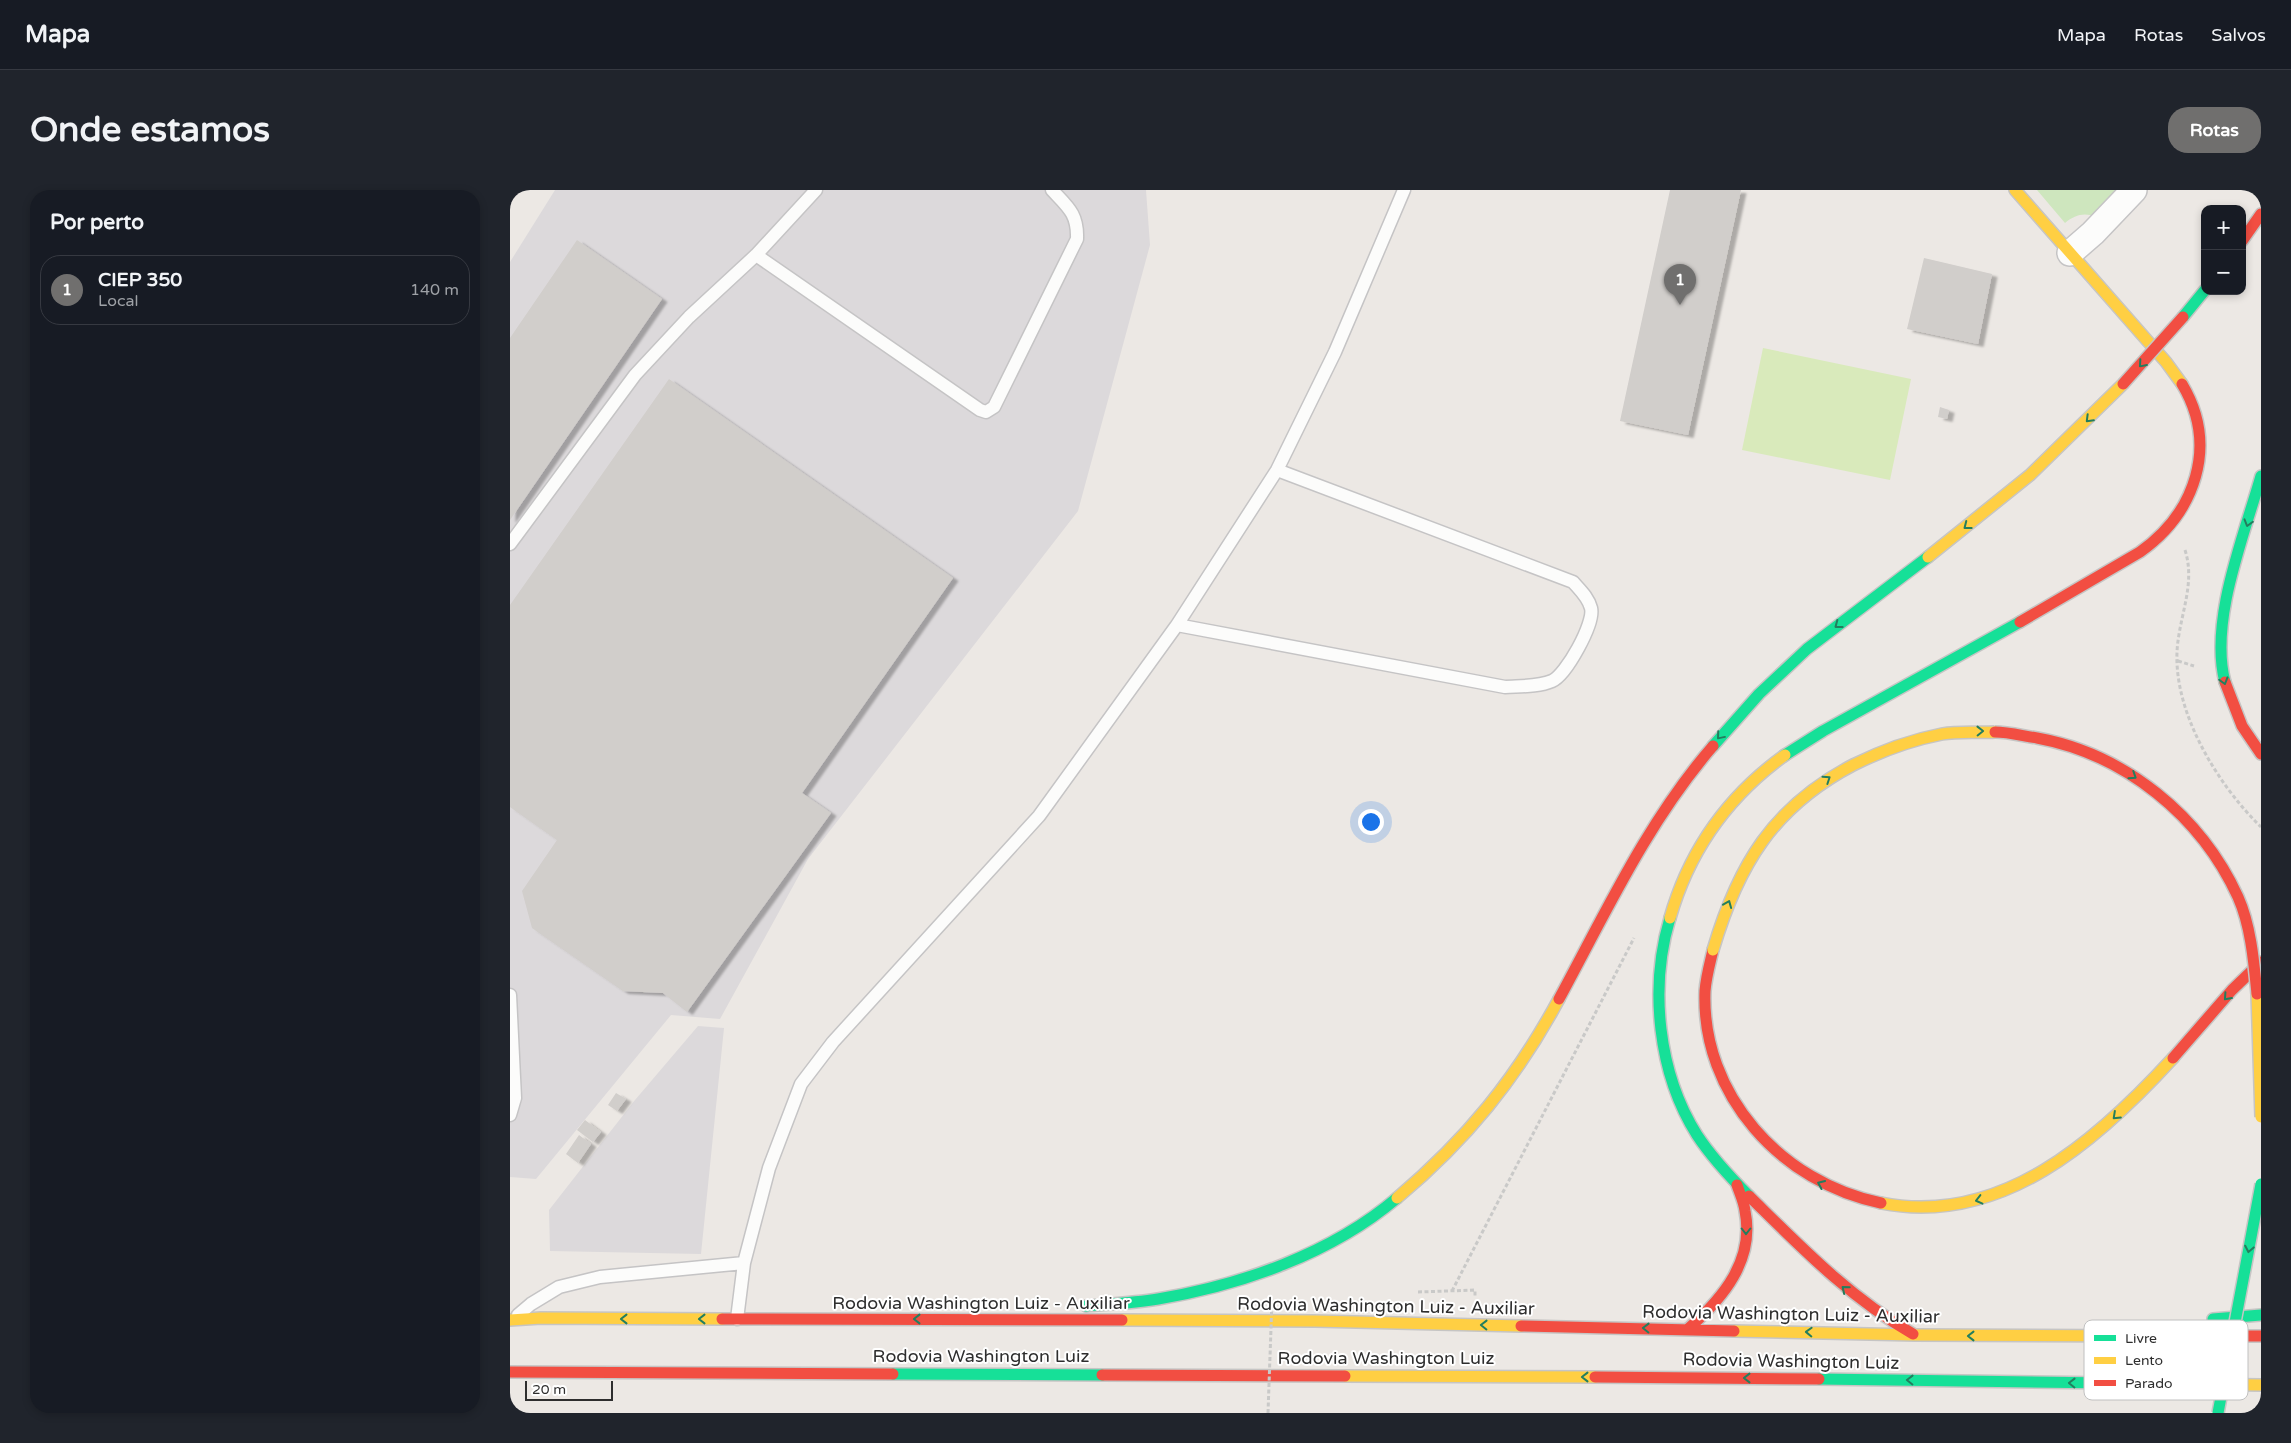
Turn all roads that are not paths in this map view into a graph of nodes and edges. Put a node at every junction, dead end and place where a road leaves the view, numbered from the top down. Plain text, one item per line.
1 (816, 190) edge
2 (1052, 190) edge
3 (1404, 190) edge
4 (2015, 190) edge
5 (2134, 190) edge
6 (2261, 214) edge
7 (2246, 235) edge
8 (2070, 253) junction
9 (756, 256) junction
10 (2201, 295) edge
11 (1277, 470) junction
12 (2261, 476) edge
13 (510, 544) edge
14 (1177, 625) junction
15 (2261, 754) edge
16 (2261, 962) edge
17 (510, 995) edge
18 (510, 1115) edge
19 (2261, 1117) edge
20 (1736, 1184) junction
21 (2261, 1184) edge
22 (744, 1263) junction
23 (2261, 1315) edge
24 (737, 1319) junction
25 (511, 1320) edge
26 (966, 1320) junction
27 (2202, 1320) dead end
28 (2235, 1320) edge
29 (1689, 1328) junction
30 (2084, 1331) edge
31 (1915, 1335) junction
32 (2020, 1336) junction
33 (2084, 1336) edge
34 (2248, 1336) edge
35 (2261, 1336) edge
36 (510, 1372) edge
37 (2084, 1383) edge
38 (2248, 1385) edge
39 (2261, 1385) edge
40 (2220, 1400) edge
41 (2218, 1413) edge

1 - 9 lane
2 - 9 lane
3 - 11 lane
4 - 8 highway
5 - 8 street
6 - 7 highway
8 - 20 highway
9 - 13 lane
10 -> 26 highway, bridge
11 - 14 lane
11 - 14 lane
12 -> 15 highway
14 - 22 lane
16 -> 19 highway, bridge
17 - 18 lane
20 -> 29 highway
31 -> 20 highway
21 -> 28 highway, bridge
22 - 24 lane
22 - 25 lane
23 - 27 highway
24 -> 25 highway, Rodovia Washington Luiz - Auxiliar
26 -> 24 highway, Rodovia Washington Luiz - Auxiliar
29 -> 26 highway, Rodovia Washington Luiz - Auxiliar
31 -> 29 highway, Rodovia Washington Luiz - Auxiliar
30 - 32 highway
32 -> 31 highway, Rodovia Washington Luiz - Auxiliar
32 - 33 highway, Rodovia Washington Luiz - Auxiliar
34 - 35 highway, Rodovia Washington Luiz - Auxiliar
37 -> 36 highway, Rodovia Washington Luiz
39 -> 38 highway, Rodovia Washington Luiz
40 -> 41 highway, bridge

